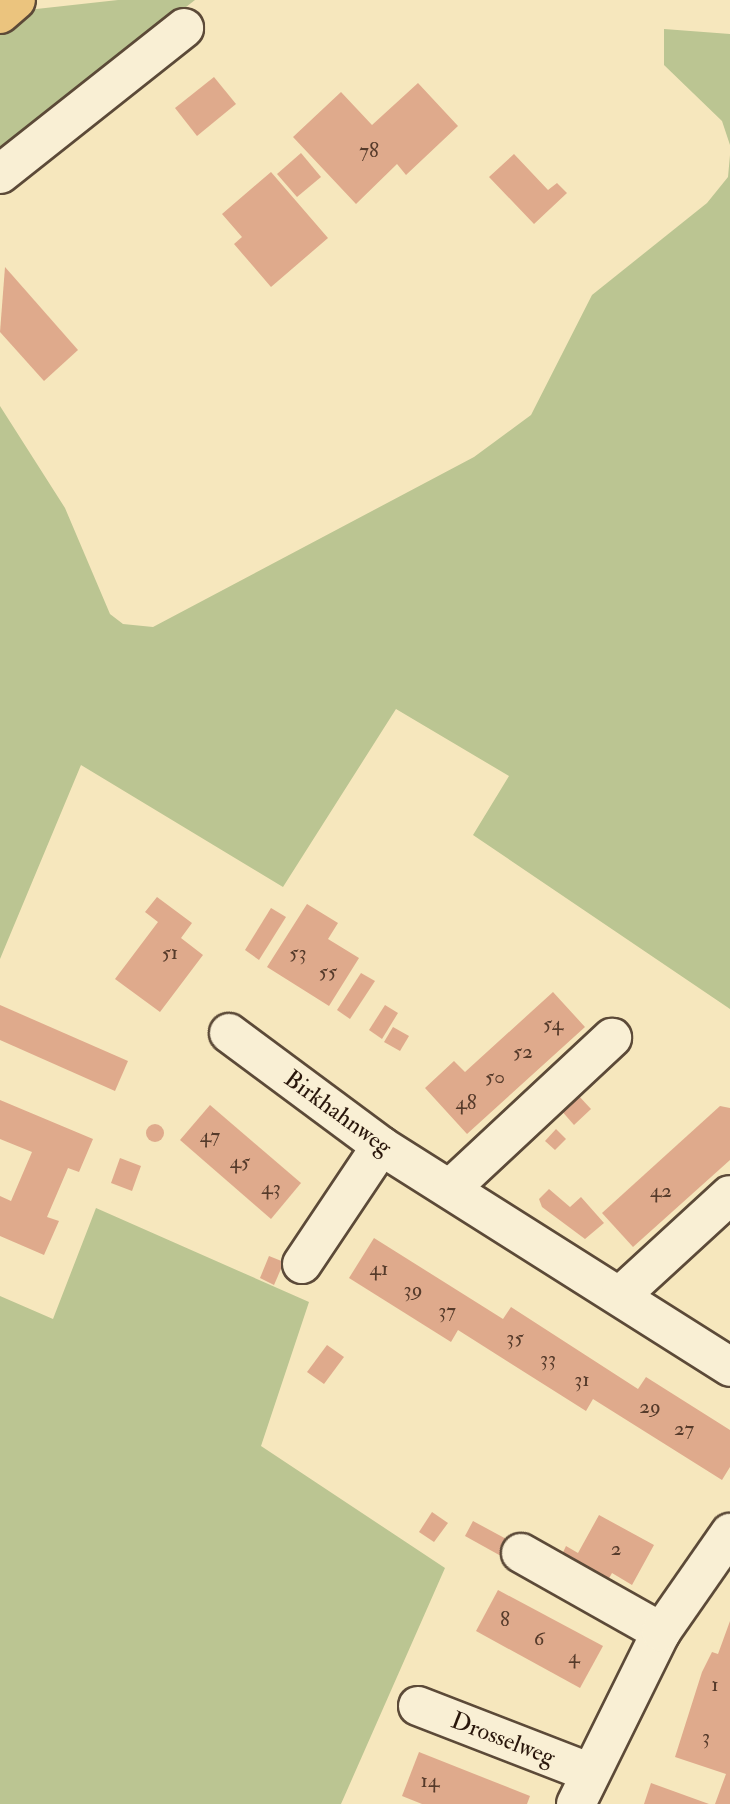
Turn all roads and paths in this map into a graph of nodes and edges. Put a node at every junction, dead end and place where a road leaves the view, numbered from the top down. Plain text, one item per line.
1 (184, 29) dead end
2 (0, 174) edge
3 (229, 1033) dead end
4 (612, 1038) dead end
5 (381, 1146) junction
6 (452, 1187) junction
7 (730, 1195) edge
8 (302, 1264) dead end
9 (620, 1296) junction
10 (730, 1367) edge
11 (730, 1533) edge
12 (522, 1553) dead end
13 (661, 1632) junction
14 (418, 1706) dead end
15 (582, 1788) edge

1 - 2 street
3 - 5 street, Birkhahnweg
4 - 6 street
5 - 6 street, Birkhahnweg
5 - 8 street
6 - 9 street, Birkhahnweg
7 - 9 street
9 - 10 street, Birkhahnweg
11 - 13 street, Drosselweg
12 - 13 street
13 - 15 street, Drosselweg
14 - 15 street, Drosselweg

